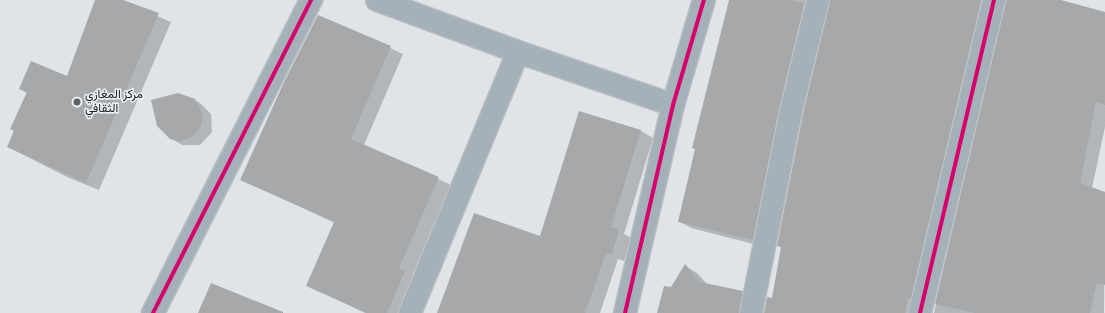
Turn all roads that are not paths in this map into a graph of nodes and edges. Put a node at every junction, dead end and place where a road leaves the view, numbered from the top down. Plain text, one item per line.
1 (311, 0) edge
2 (377, 0) edge
3 (704, 0) edge
4 (818, 0) edge
5 (994, 0) edge
6 (518, 52) junction
7 (673, 105) junction
8 (153, 313) edge
9 (410, 313) edge
10 (625, 313) edge
11 (751, 313) edge
12 (920, 313) edge

1 - 8 street
2 - 6 street
3 - 7 street
4 - 11 street
5 - 12 street
6 - 7 street
6 - 9 street
7 - 10 street

